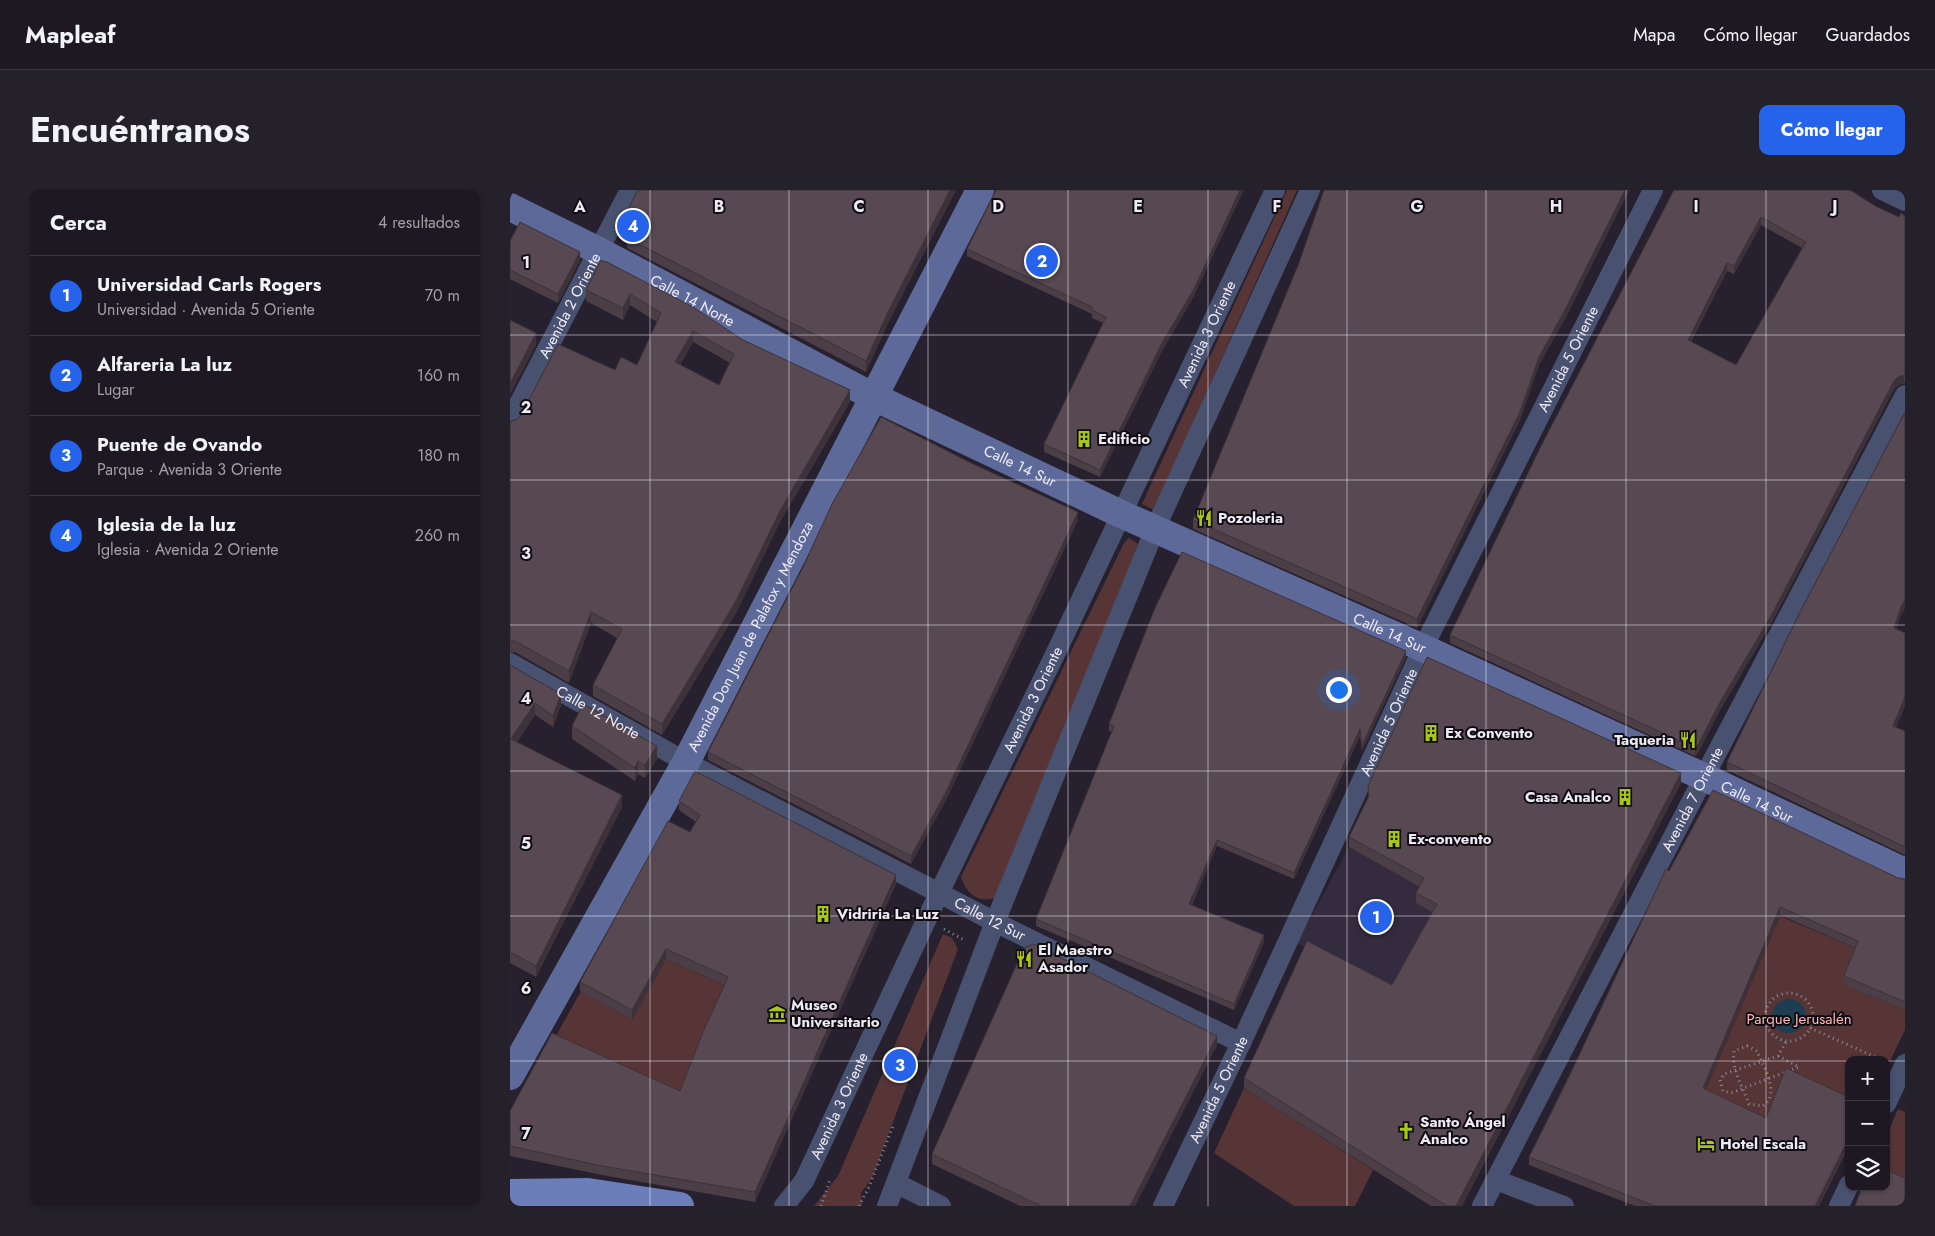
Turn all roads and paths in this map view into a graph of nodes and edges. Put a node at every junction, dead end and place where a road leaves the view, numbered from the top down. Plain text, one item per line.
1 (630, 190) edge
2 (980, 190) edge
3 (1275, 190) edge
4 (1310, 190) edge
5 (1653, 190) edge
6 (1882, 190) edge
7 (1905, 201) edge
8 (510, 207) edge
9 (599, 252) junction
10 (1905, 395) edge
11 (874, 397) junction
12 (510, 421) edge
13 (1121, 514) junction
14 (1155, 529) junction
15 (1423, 648) junction
16 (510, 663) edge
17 (686, 762) junction
18 (1704, 777) junction
19 (1905, 872) edge
20 (939, 893) junction
21 (996, 922) junction
22 (941, 928) dead end
23 (963, 950) dead end
24 (1810, 1028) junction
25 (1786, 1042) junction
26 (1241, 1043) junction
27 (1778, 1056) junction
28 (1873, 1056) edge
29 (1762, 1061) junction
30 (1905, 1064) edge
31 (1735, 1070) junction
32 (510, 1076) edge
33 (1768, 1079) junction
34 (1743, 1089) junction
35 (1887, 1101) edge
36 (894, 1123) dead end
37 (832, 1175) dead end
38 (1496, 1180) junction
39 (896, 1183) junction
40 (1846, 1191) edge
41 (510, 1193) edge
42 (542, 1206) edge
43 (680, 1206) edge
44 (784, 1206) edge
45 (821, 1206) edge
46 (859, 1206) edge
47 (888, 1206) edge
48 (941, 1206) edge
49 (1163, 1206) edge
50 (1482, 1206) edge
51 (1564, 1206) edge
52 (1839, 1206) edge

1 - 9 street, Avenida 2 Oriente
2 - 11 main road, Avenida Don Juan de Palafox y Mendoza
3 - 13 street, Avenida 3 Oriente
4 - 14 street
5 - 15 street, Avenida 5 Oriente
6 - 7 street
8 - 9 main road, Calle 14 Norte
9 - 11 main road, Calle 14 Norte
9 - 12 street, Avenida 2 Oriente
10 - 18 street, Avenida 7 Oriente
11 - 13 main road, Calle 14 Sur
11 - 17 main road, Avenida Don Juan de Palafox y Mendoza
13 - 14 main road, Calle 14 Sur
13 - 20 street, Avenida 3 Oriente
14 - 15 main road, Calle 14 Sur
14 - 21 street
15 - 18 main road, Calle 14 Sur
15 - 26 street, Avenida 5 Oriente
16 - 17 street, Calle 12 Norte
17 - 20 street, Calle 12 Sur
17 - 32 main road, Avenida Don Juan de Palafox y Mendoza
18 - 19 main road, Calle 14 Sur
18 - 38 street, Avenida 7 Oriente
20 - 21 street, Calle 12 Sur
20 - 44 street, Avenida 3 Oriente
21 - 26 street, Calle 12 Sur
21 - 39 street
22 - 23 path
24 - 25 path
24 - 25 path
24 - 28 path
25 - 27 path
26 - 49 street, Avenida 5 Oriente
27 - 29 path
27 - 33 path
29 - 31 path
29 - 31 path
29 - 33 path
30 - 35 street
31 - 34 path
31 - 34 path
33 - 34 path
33 - 34 path
36 - 46 path
37 - 45 path
38 - 50 street, Avenida 7 Oriente
38 - 51 street
39 - 47 street
39 - 48 street
40 - 52 street
41 - 42 main road
41 - 43 main road

